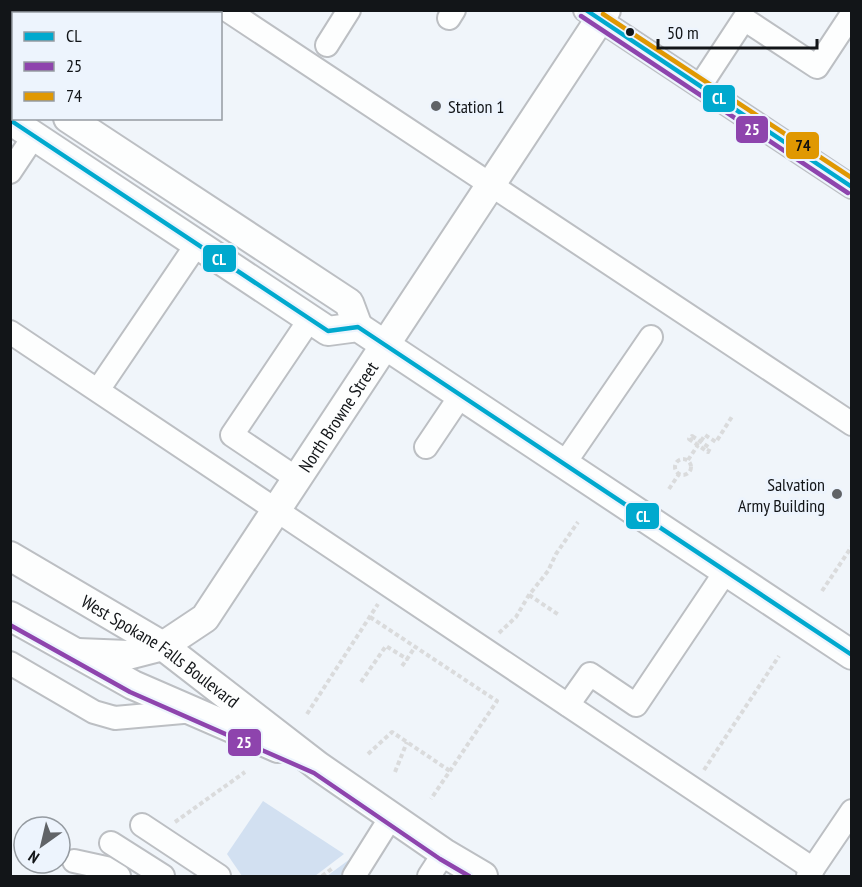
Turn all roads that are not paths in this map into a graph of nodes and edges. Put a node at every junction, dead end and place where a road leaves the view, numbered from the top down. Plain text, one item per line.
1 (227, 10) edge
2 (349, 10) edge
3 (597, 14) edge
4 (852, 14) edge
5 (746, 15) edge
6 (327, 45) dead end
7 (700, 86) junction
8 (10, 120) edge
9 (71, 120) edge
10 (34, 136) junction
11 (10, 172) edge
12 (490, 185) junction
13 (852, 187) edge
14 (197, 244) junction
15 (310, 319) junction
16 (358, 327) junction
17 (10, 332) edge
18 (651, 337) dead end
19 (385, 345) junction
20 (98, 390) junction
21 (461, 395) junction
22 (852, 424) edge
23 (426, 447) dead end
24 (564, 464) junction
25 (296, 478) junction
26 (276, 509) junction
27 (10, 556) edge
28 (726, 571) junction
29 (10, 616) edge
30 (163, 646) junction
31 (78, 653) junction
32 (852, 655) edge
33 (10, 663) edge
34 (568, 705) junction
35 (194, 711) junction
36 (318, 766) junction
37 (852, 811) edge
38 (392, 817) junction
39 (142, 825) dead end
40 (111, 843) dead end
41 (444, 853) junction
42 (74, 861) dead end
43 (811, 873) edge
44 (119, 876) edge
45 (163, 876) edge
46 (219, 876) edge
47 (354, 876) edge
48 (429, 876) edge
49 (483, 876) edge

1 - 12 street
2 - 6 street
3 - 7 street
3 - 12 main road, North Browne Street
4 - 5 street
5 - 7 street
7 - 13 street
8 - 10 main road
9 - 16 main road
10 - 11 street
10 - 14 main road
12 - 19 main road, North Browne Street
12 - 22 street
14 - 15 main road
14 - 20 street
15 - 16 main road
15 - 25 street
16 - 19 main road
17 - 20 street
18 - 24 street
19 - 21 main road
19 - 25 main road, North Browne Street
20 - 26 street
21 - 23 street
21 - 24 main road
24 - 28 main road
25 - 26 main road, North Browne Street
26 - 30 main road, North Browne Street
26 - 34 street
27 - 30 main road, West Spokane Falls Boulevard
28 - 32 main road
28 - 34 street
29 - 31 main road
30 - 31 main road, North Browne Street
30 - 36 main road, West Spokane Falls Boulevard
31 - 35 main road
33 - 35 street
34 - 43 street
35 - 36 main road
36 - 38 main road, West Spokane Falls Boulevard
37 - 43 street
38 - 41 main road, West Spokane Falls Boulevard
38 - 47 street
39 - 46 street
40 - 45 street
41 - 48 street
41 - 49 main road, West Spokane Falls Boulevard
42 - 44 street

